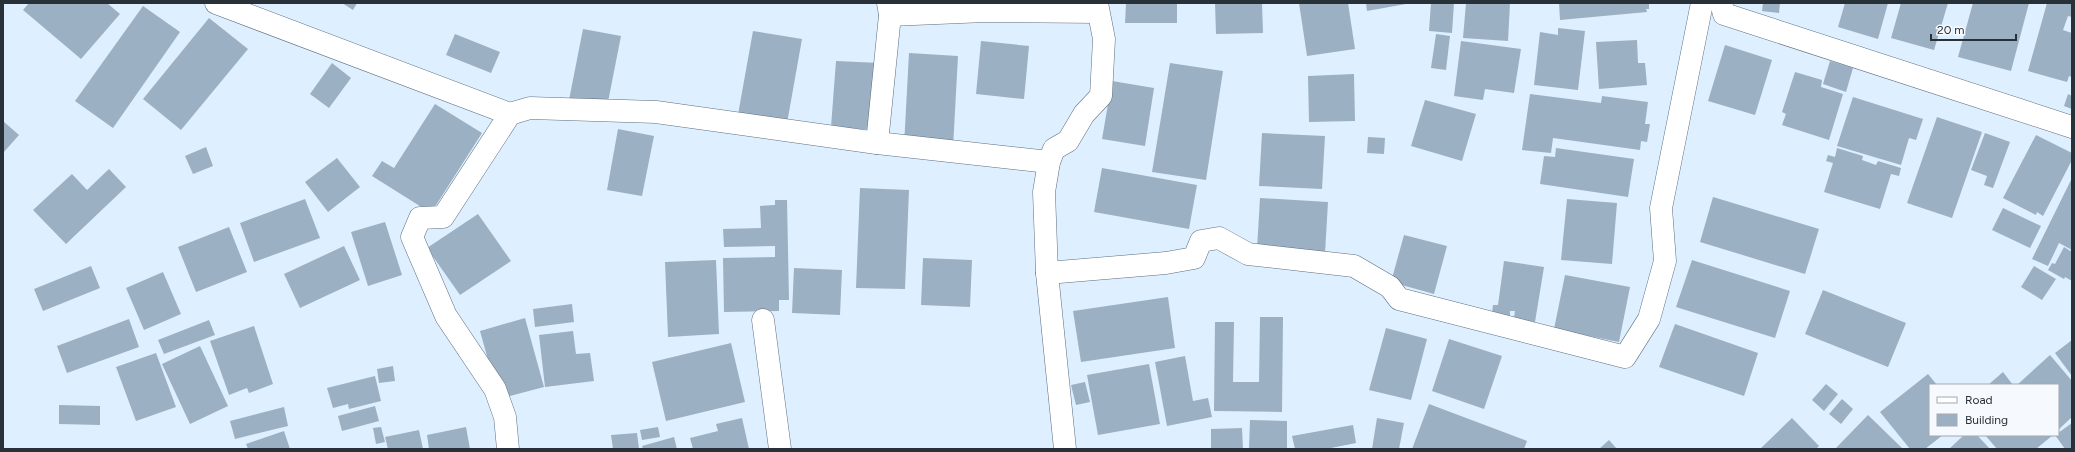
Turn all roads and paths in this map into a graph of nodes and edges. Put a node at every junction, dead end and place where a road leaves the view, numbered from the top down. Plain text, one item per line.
1 (216, 3) edge
2 (1702, 3) edge
3 (1721, 3) edge
4 (1098, 7) edge
5 (889, 9) edge
6 (510, 114) junction
7 (2072, 127) edge
8 (877, 144) junction
9 (1049, 162) junction
10 (1047, 273) junction
11 (763, 320) dead end
12 (508, 449) edge
13 (780, 449) edge
14 (1065, 449) edge

1 - 6 street
2 - 10 street
3 - 7 street
4 - 5 street
4 - 9 street
5 - 8 street
6 - 8 street
6 - 12 street
8 - 9 street
9 - 10 street
10 - 14 street
11 - 13 street

